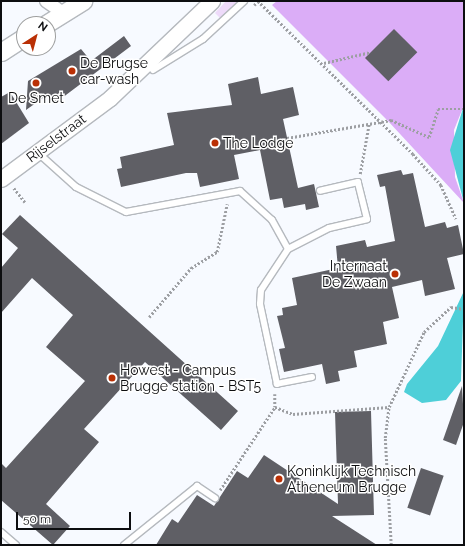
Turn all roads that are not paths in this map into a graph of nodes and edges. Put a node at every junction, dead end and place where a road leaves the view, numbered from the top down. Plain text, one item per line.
1 (46, 1) edge
2 (83, 1) edge
3 (244, 1) edge
4 (205, 4) edge
5 (63, 13) junction
6 (56, 18) edge
7 (190, 25) junction
8 (16, 42) edge
9 (1, 52) edge
10 (153, 70) junction
11 (110, 98) junction
12 (37, 152) junction
13 (1, 179) edge
14 (320, 191) dead end
15 (288, 249) junction
16 (312, 377) dead end
17 (215, 498) road end
18 (1, 532) edge
19 (16, 545) edge
20 (124, 545) edge

1 - 5 street
2 - 5 main road
3 - 10 lane, Rijselstraat
4 - 7 street, Rijselstraat
5 - 6 main road
7 - 10 street, Rijselstraat
7 - 11 street, Rijselstraat
8 - 9 main road
10 - 11 street, Rijselstraat
11 - 12 street, Rijselstraat
12 - 13 street, Rijselstraat
12 - 15 lane
14 - 15 lane
15 - 16 lane
17 - 20 lane
18 - 19 lane

